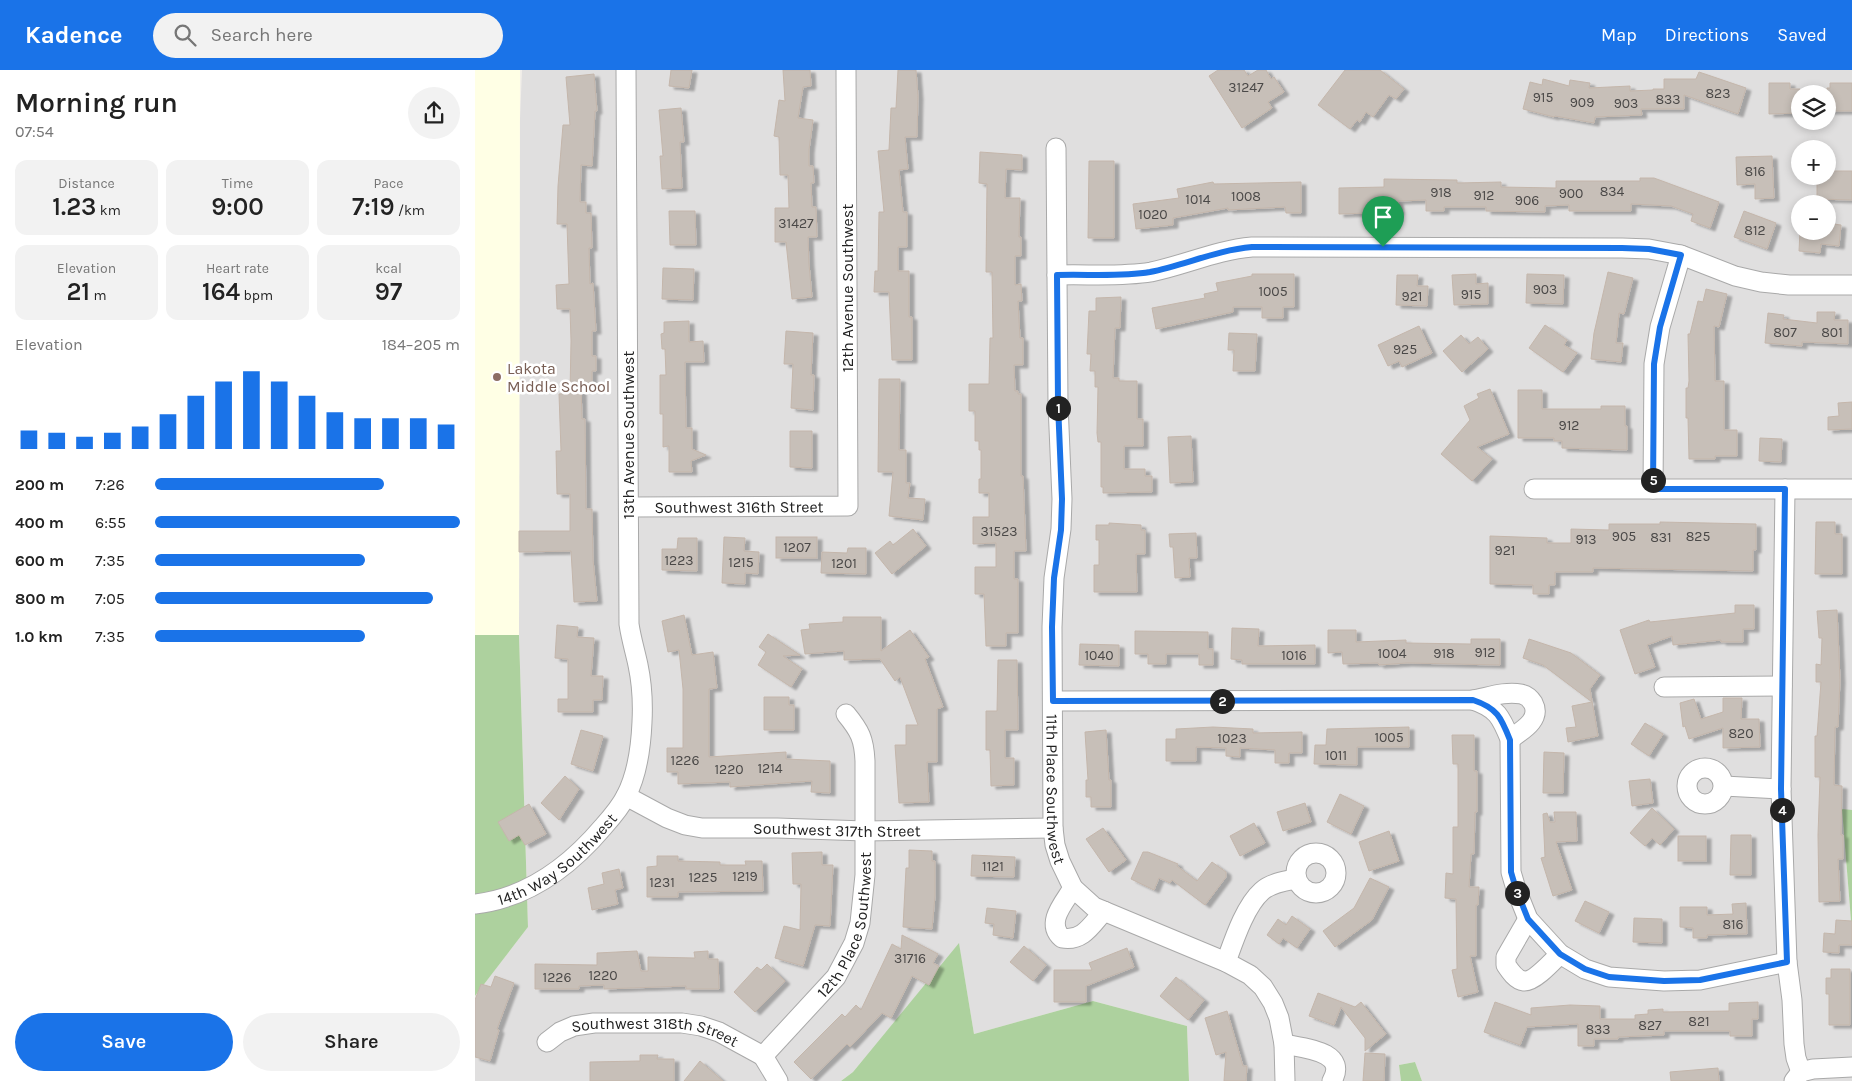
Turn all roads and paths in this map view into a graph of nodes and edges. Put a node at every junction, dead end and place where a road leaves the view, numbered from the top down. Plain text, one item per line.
1 (626, 70) edge
2 (846, 70) edge
3 (1056, 148) dead end
4 (1681, 255) junction
5 (1057, 275) junction
6 (1852, 285) edge
7 (1534, 489) dead end
8 (1653, 489) junction
9 (1785, 489) junction
10 (1852, 489) edge
11 (848, 506) joint
12 (629, 507) junction
13 (1664, 686) dead end
14 (1782, 686) junction
15 (1473, 700) junction
16 (1053, 701) junction
17 (846, 714) dead end
18 (1510, 740) junction
19 (1724, 786) dead end
20 (1781, 789) junction
21 (626, 796) junction
22 (1053, 828) junction
23 (865, 831) junction
24 (1296, 878) dead end
25 (1073, 888) junction
26 (475, 904) edge
27 (1104, 911) junction
28 (1528, 919) junction
29 (1560, 954) junction
30 (1226, 962) junction
31 (1787, 962) junction
32 (547, 1042) dead end
33 (1284, 1044) junction
34 (763, 1056) junction
35 (1852, 1067) edge
36 (1798, 1077) edge
37 (778, 1081) edge
38 (1285, 1081) edge
39 (1331, 1081) edge

1 - 12 street, 13th Avenue Southwest
2 - 11 street, 12th Avenue Southwest
3 - 5 street, 11th Place Southwest
4 - 5 street
4 - 6 street
4 - 8 street
5 - 16 street, 11th Place Southwest
7 - 8 street
8 - 9 street
9 - 10 street
9 - 14 street
11 - 12 street, Southwest 316th Street
12 - 21 street, 13th Avenue Southwest
13 - 14 street
14 - 20 street
15 - 16 street
15 - 18 street
15 - 18 street
16 - 22 street, 11th Place Southwest
17 - 23 street, 12th Place Southwest
18 - 28 street
19 - 20 street
20 - 31 street
21 - 23 street, Southwest 317th Street
21 - 26 street, 14th Way Southwest
22 - 23 street, Southwest 317th Street
22 - 25 street, 11th Place Southwest
23 - 34 street, 12th Place Southwest
24 - 30 street
25 - 27 street, 11th Place Southwest
25 - 27 street
27 - 30 street, 11th Place Southwest
28 - 29 street
28 - 29 street
29 - 31 street
30 - 33 street, 11th Place Southwest
31 - 36 street
32 - 34 street, Southwest 318th Street
33 - 38 street, 11th Place Southwest
33 - 39 street
34 - 37 street
35 - 36 street

